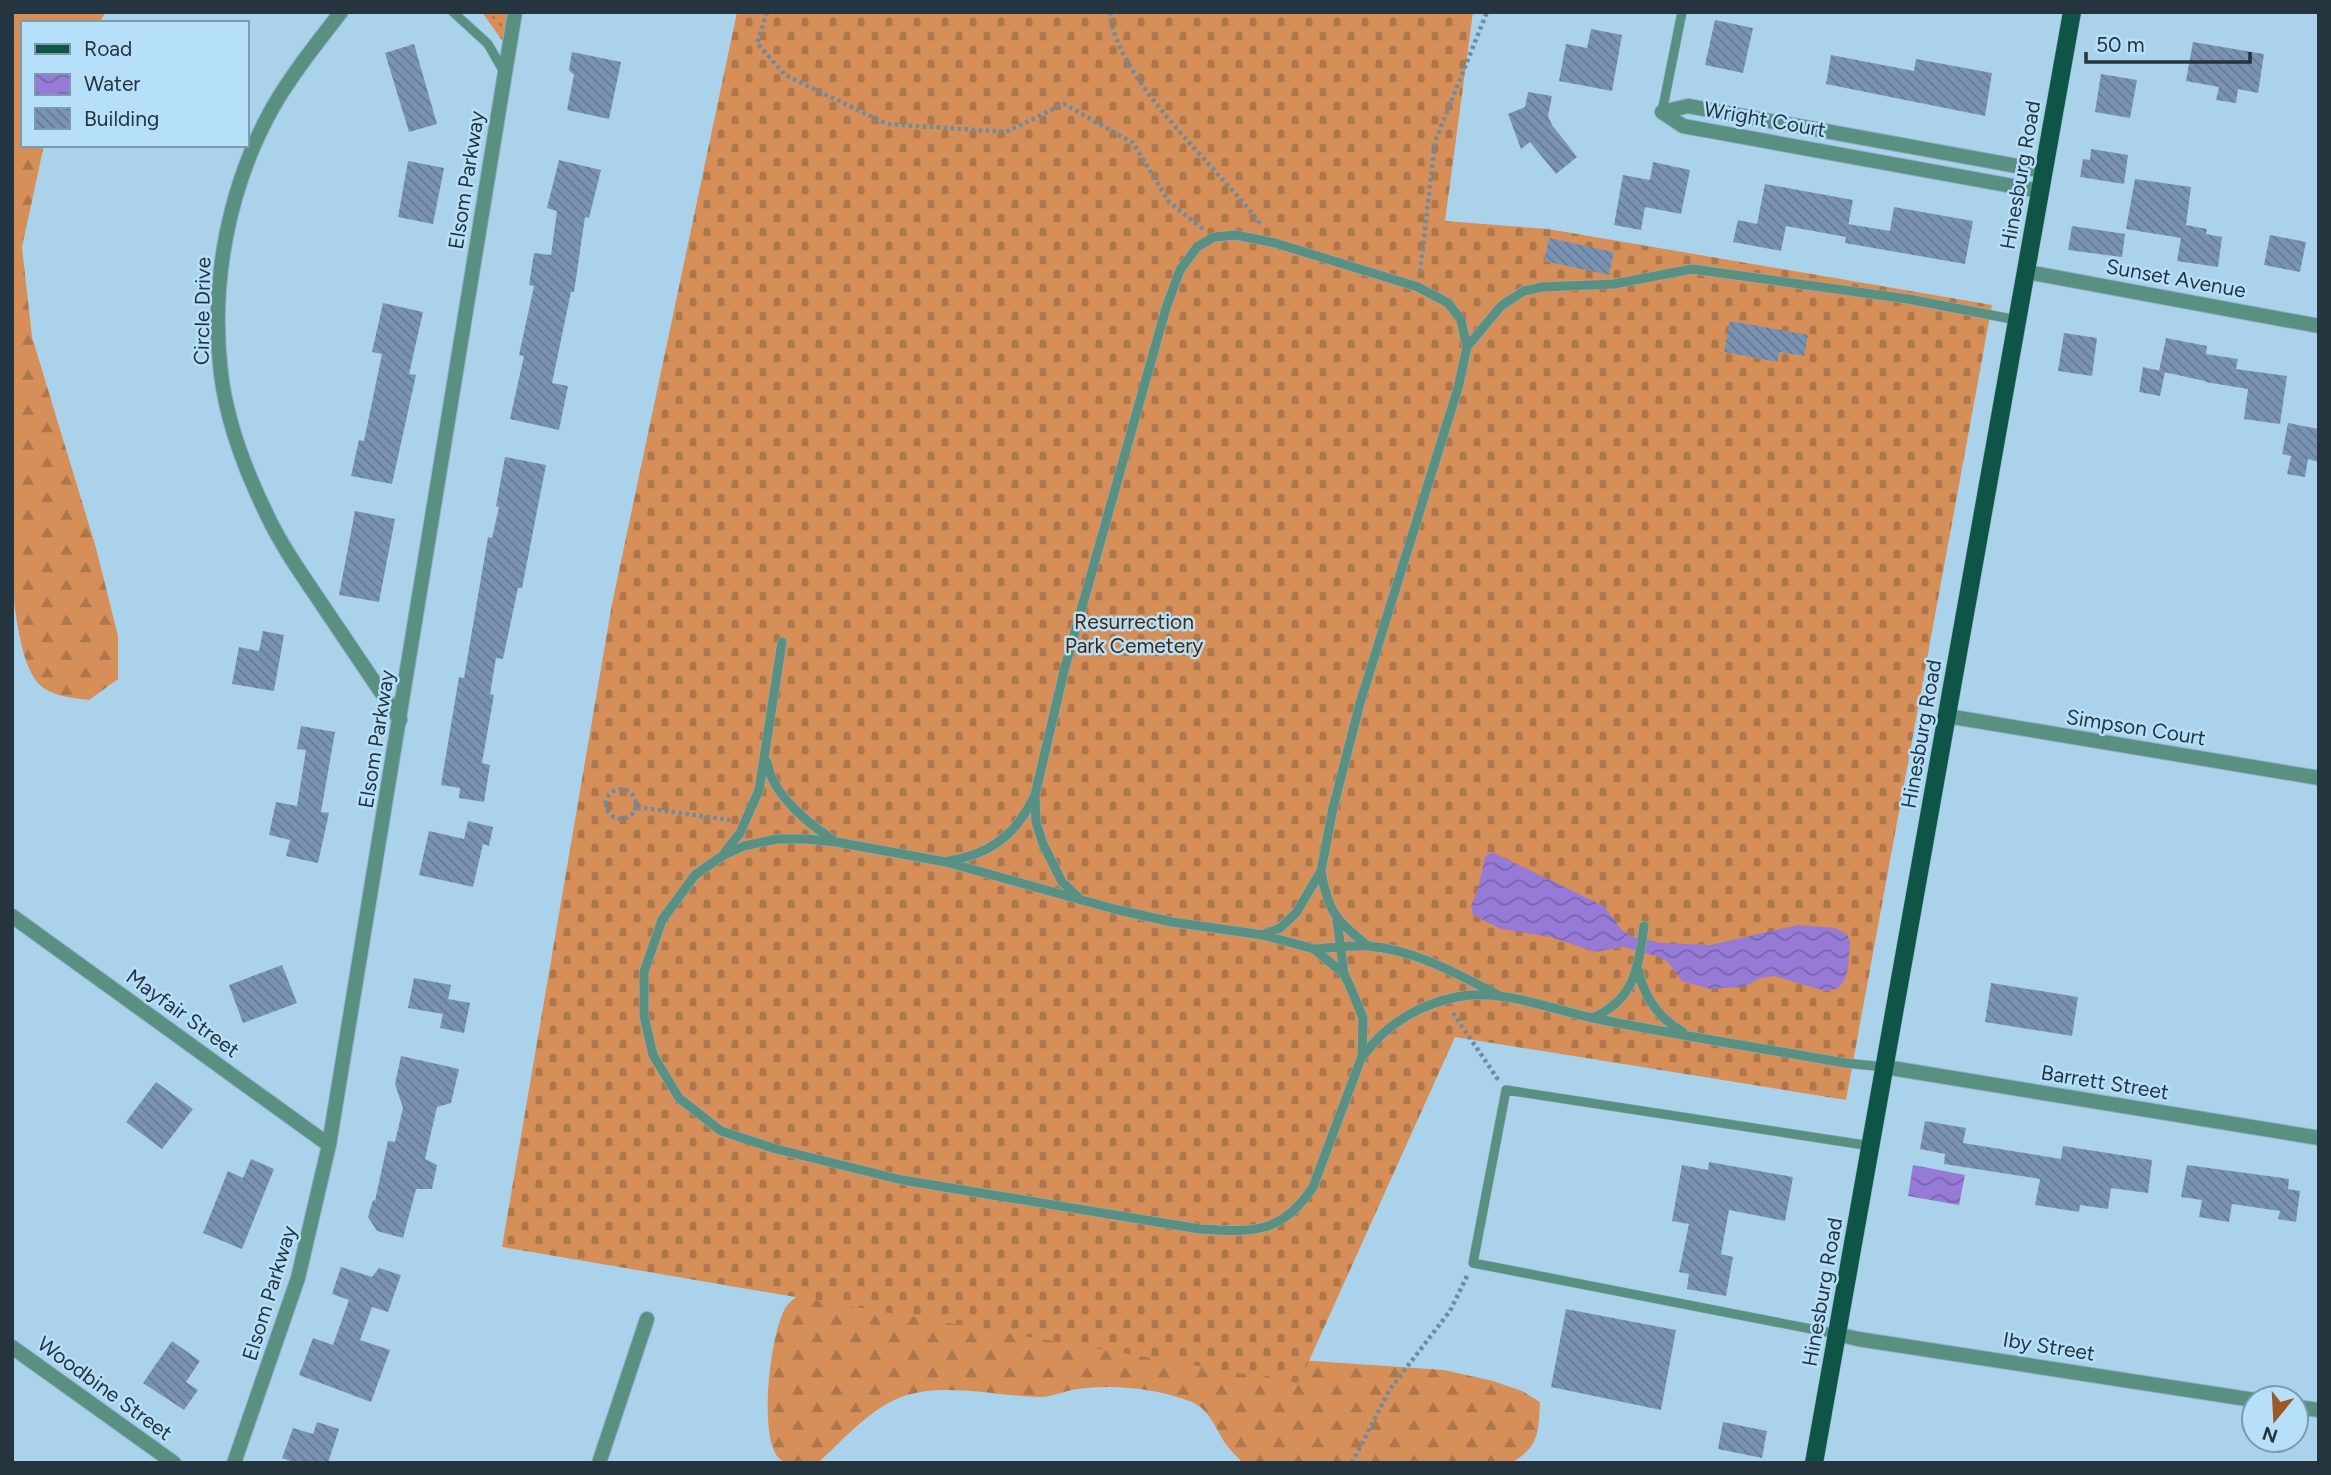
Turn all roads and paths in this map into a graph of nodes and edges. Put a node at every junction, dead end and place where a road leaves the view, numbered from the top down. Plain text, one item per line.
1 (341, 12) edge
2 (453, 12) edge
3 (515, 12) edge
4 (768, 12) edge
5 (1110, 12) edge
6 (1487, 12) edge
7 (1682, 12) edge
8 (2072, 12) edge
9 (504, 72) junction
10 (1662, 112) junction
11 (2044, 172) junction
12 (2040, 191) junction
13 (1214, 237) junction
14 (1275, 243) junction
15 (2027, 272) junction
16 (1418, 287) junction
17 (2017, 320) junction
18 (2319, 326) edge
19 (1467, 346) junction
20 (782, 642) dead end
21 (1947, 716) junction
22 (400, 720) junction
23 (766, 750) junction
24 (2319, 778) edge
25 (1035, 795) junction
26 (637, 807) junction
27 (744, 822) junction
28 (836, 842) junction
29 (722, 856) junction
30 (946, 862) junction
31 (1321, 872) junction
32 (1079, 899) junction
33 (12, 915) edge
34 (1337, 920) junction
35 (1644, 926) dead end
36 (1263, 935) junction
37 (1368, 946) junction
38 (1341, 947) junction
39 (1314, 949) junction
40 (1639, 964) junction
41 (1344, 974) junction
42 (1504, 998) junction
43 (1444, 1000) junction
44 (1592, 1018) junction
45 (1690, 1036) junction
46 (1362, 1056) junction
47 (1885, 1067) junction
48 (1506, 1090) junction
49 (2319, 1138) edge
50 (329, 1145) junction
51 (1871, 1146) junction
52 (1473, 1263) junction
53 (647, 1319) dead end
54 (1837, 1334) junction
55 (12, 1347) edge
56 (2240, 1398) edge
57 (174, 1463) edge
58 (234, 1463) edge
59 (599, 1463) edge
60 (1352, 1463) edge
61 (1814, 1463) edge

1 - 22 street, Circle Drive
2 - 9 lane
3 - 9 street, Elsom Parkway
4 - 13 path
5 - 14 path
6 - 16 path
7 - 10 lane
8 - 11 main road, Hinesburg Road
9 - 22 street, Elsom Parkway
10 - 11 street, Wright Court
10 - 12 street, Wright Court
11 - 12 main road, Hinesburg Road
12 - 15 main road, Hinesburg Road
13 - 14 lane
13 - 25 lane
14 - 16 lane
15 - 17 main road, Hinesburg Road
15 - 18 street, Sunset Avenue
16 - 19 lane
17 - 19 lane
17 - 21 main road, Hinesburg Road
19 - 31 lane
20 - 23 lane
21 - 24 street, Simpson Court
21 - 47 main road, Hinesburg Road
22 - 50 street, Elsom Parkway
23 - 27 lane
23 - 28 lane
25 - 30 lane
25 - 32 lane
26 - 26 path
26 - 27 path
27 - 29 lane
28 - 29 lane
28 - 30 lane
29 - 46 lane
30 - 32 lane
31 - 34 lane
31 - 36 lane
32 - 36 lane
33 - 50 street, Mayfair Street
34 - 37 lane
34 - 38 lane
35 - 40 lane
36 - 39 lane
37 - 38 lane
37 - 42 lane
38 - 39 lane
38 - 41 lane
39 - 41 lane
40 - 44 lane
40 - 45 lane
41 - 46 lane
42 - 43 lane
42 - 44 lane
43 - 46 lane
43 - 48 path
44 - 45 lane
45 - 47 lane
47 - 49 street, Barrett Street
47 - 51 main road, Hinesburg Road
48 - 51 lane
48 - 52 lane
50 - 58 street, Elsom Parkway
51 - 54 main road, Hinesburg Road
52 - 54 lane
52 - 60 path
53 - 59 street
54 - 56 street, Iby Street
54 - 61 main road, Hinesburg Road
55 - 57 street, Woodbine Street

